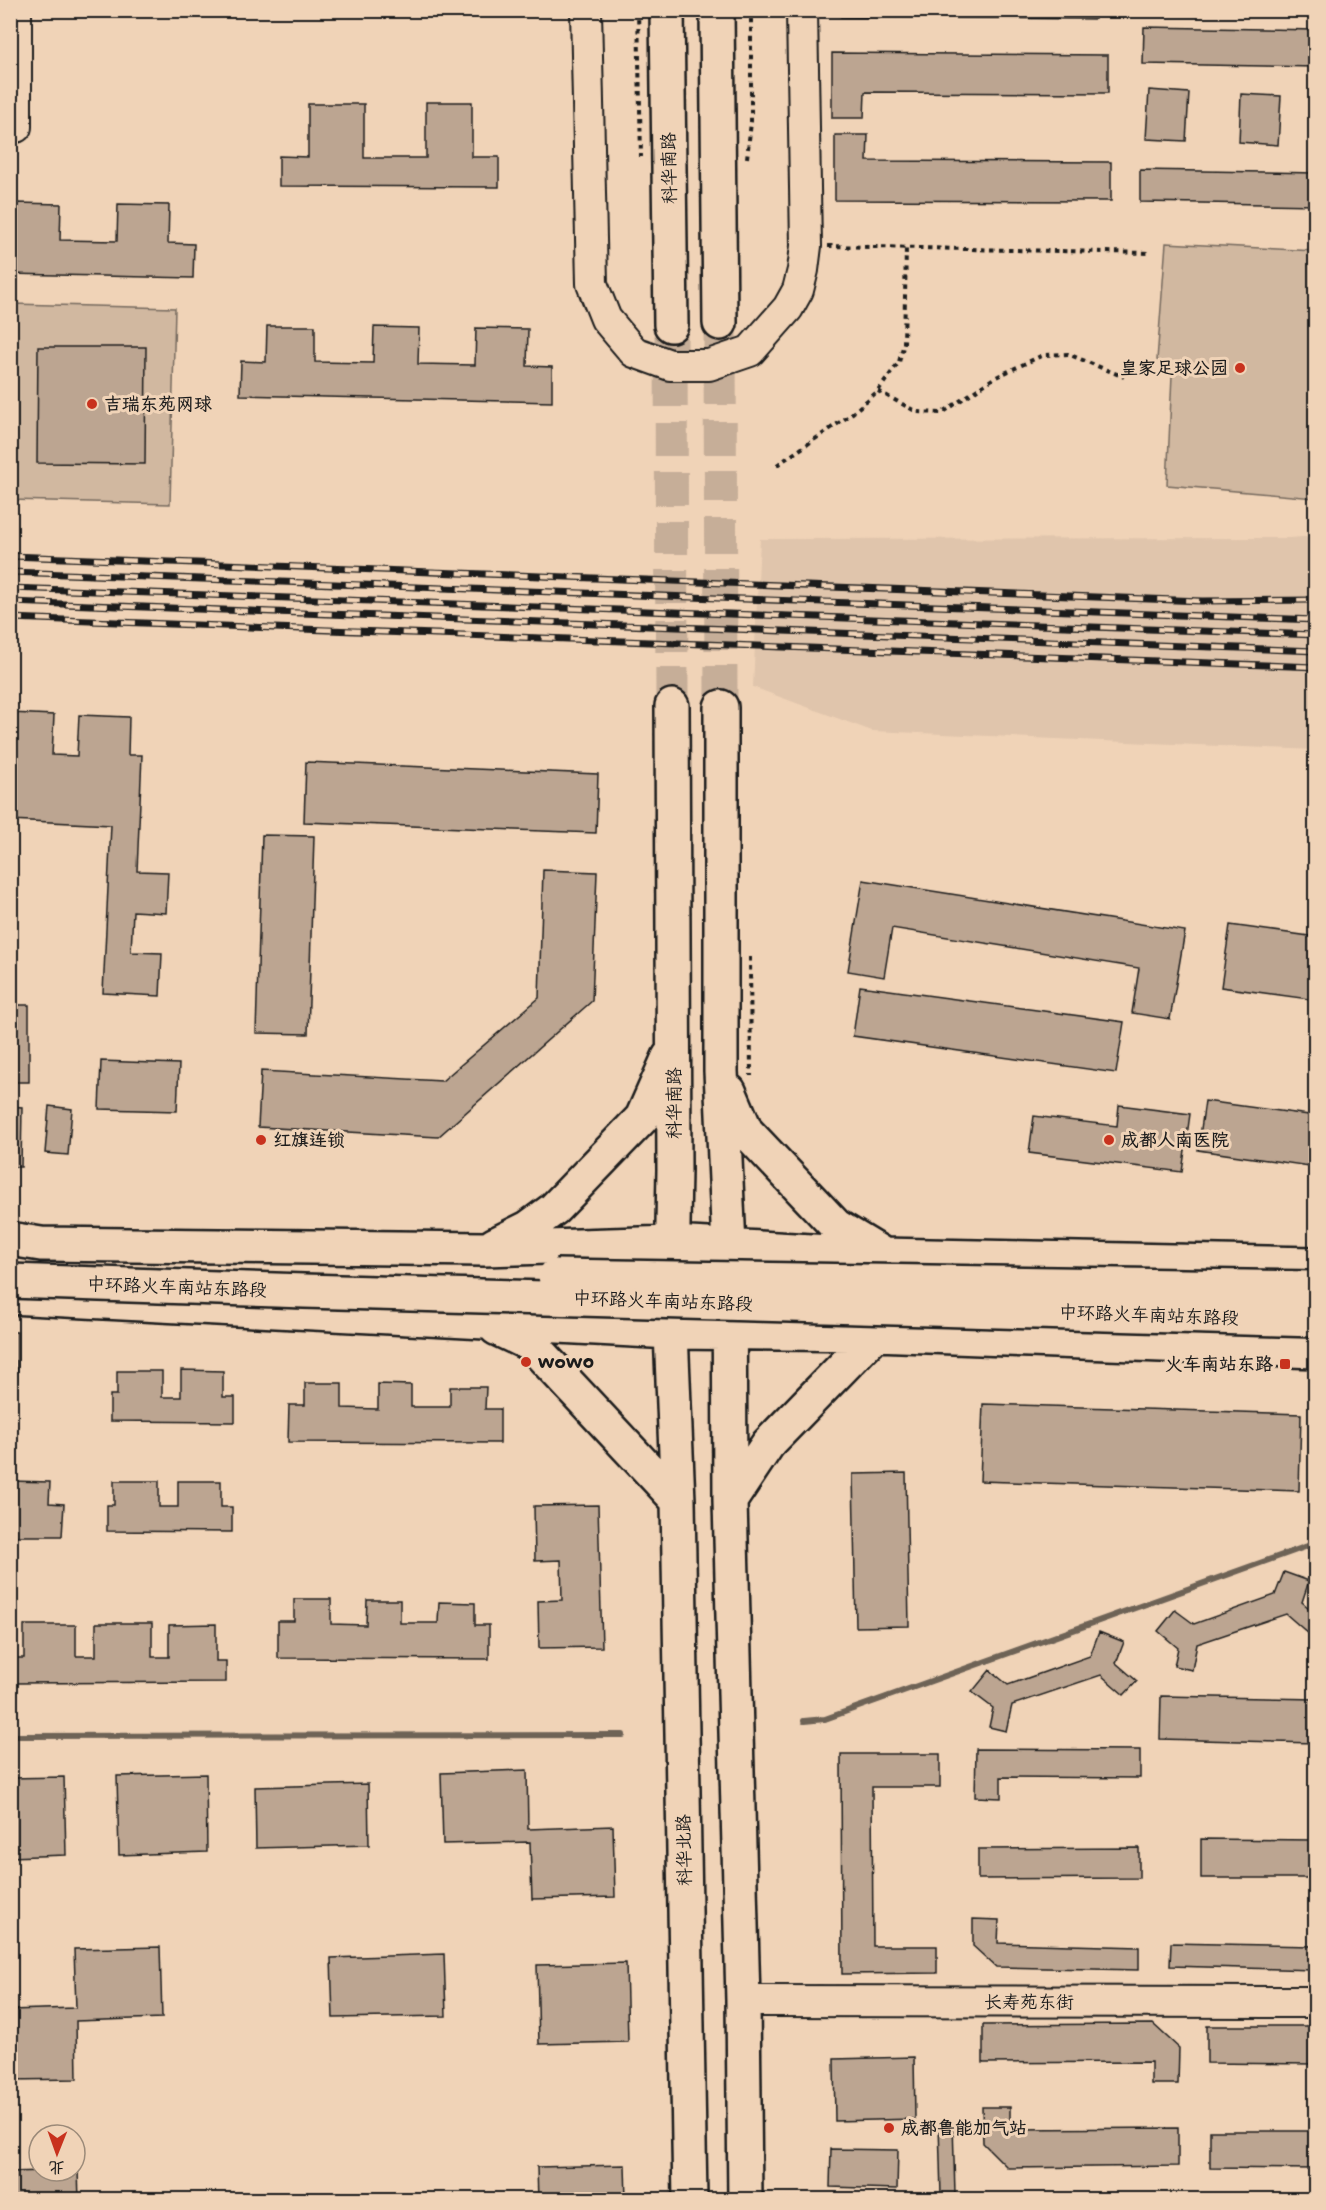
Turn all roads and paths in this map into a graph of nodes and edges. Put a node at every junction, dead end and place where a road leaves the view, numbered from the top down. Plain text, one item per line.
1 (16, 10) edge
2 (586, 10) edge
3 (667, 10) edge
4 (717, 10) edge
5 (802, 10) edge
6 (16, 127) dead end
7 (806, 246) junction
8 (906, 248) junction
9 (1151, 253) dead end
10 (720, 323) tunnel mouth
11 (671, 325) tunnel mouth
12 (1124, 377) dead end
13 (878, 391) junction
14 (777, 465) dead end
15 (672, 706) tunnel mouth
16 (721, 707) tunnel mouth
17 (674, 1044) junction
18 (721, 1071) junction
19 (10, 1239) edge
20 (672, 1243) junction
21 (729, 1246) junction
22 (484, 1249) junction
23 (883, 1255) junction
24 (10, 1259) edge
25 (1316, 1264) edge
26 (10, 1281) edge
27 (1316, 1288) edge
28 (10, 1297) edge
29 (1316, 1320) edge
30 (484, 1322) junction
31 (671, 1332) junction
32 (728, 1332) junction
33 (875, 1334) junction
34 (1316, 1351) edge
35 (678, 1501) junction
36 (730, 1501) junction
37 (743, 2001) junction
38 (1316, 2002) edge
39 (690, 2199) edge
40 (745, 2199) edge

1 - 6 street
2 - 7 street
3 - 11 main road, 科华南路
4 - 10 main road
5 - 7 street
7 - 8 path
8 - 9 path
8 - 13 path
12 - 13 path
13 - 14 path
15 - 17 main road, 科华南路
16 - 18 main road
17 - 20 main road, 科华南路
17 - 22 main road
18 - 21 main road
18 - 23 main road
19 - 22 main road
20 - 21 main road
20 - 22 main road
20 - 31 main road, 科华南路
21 - 23 main road
21 - 32 main road
23 - 25 main road
24 - 27 main road, 中环路火车南站东路段, bridge
26 - 29 main road, 中环路火车南站东路段, bridge
28 - 30 main road
30 - 31 main road
30 - 35 main road
31 - 32 main road
31 - 35 main road, 科华南路
32 - 33 main road
32 - 36 main road
33 - 34 main road
33 - 36 main road
35 - 39 main road, 科华北路
36 - 37 main road
37 - 38 street, 长寿苑东街
37 - 40 main road

